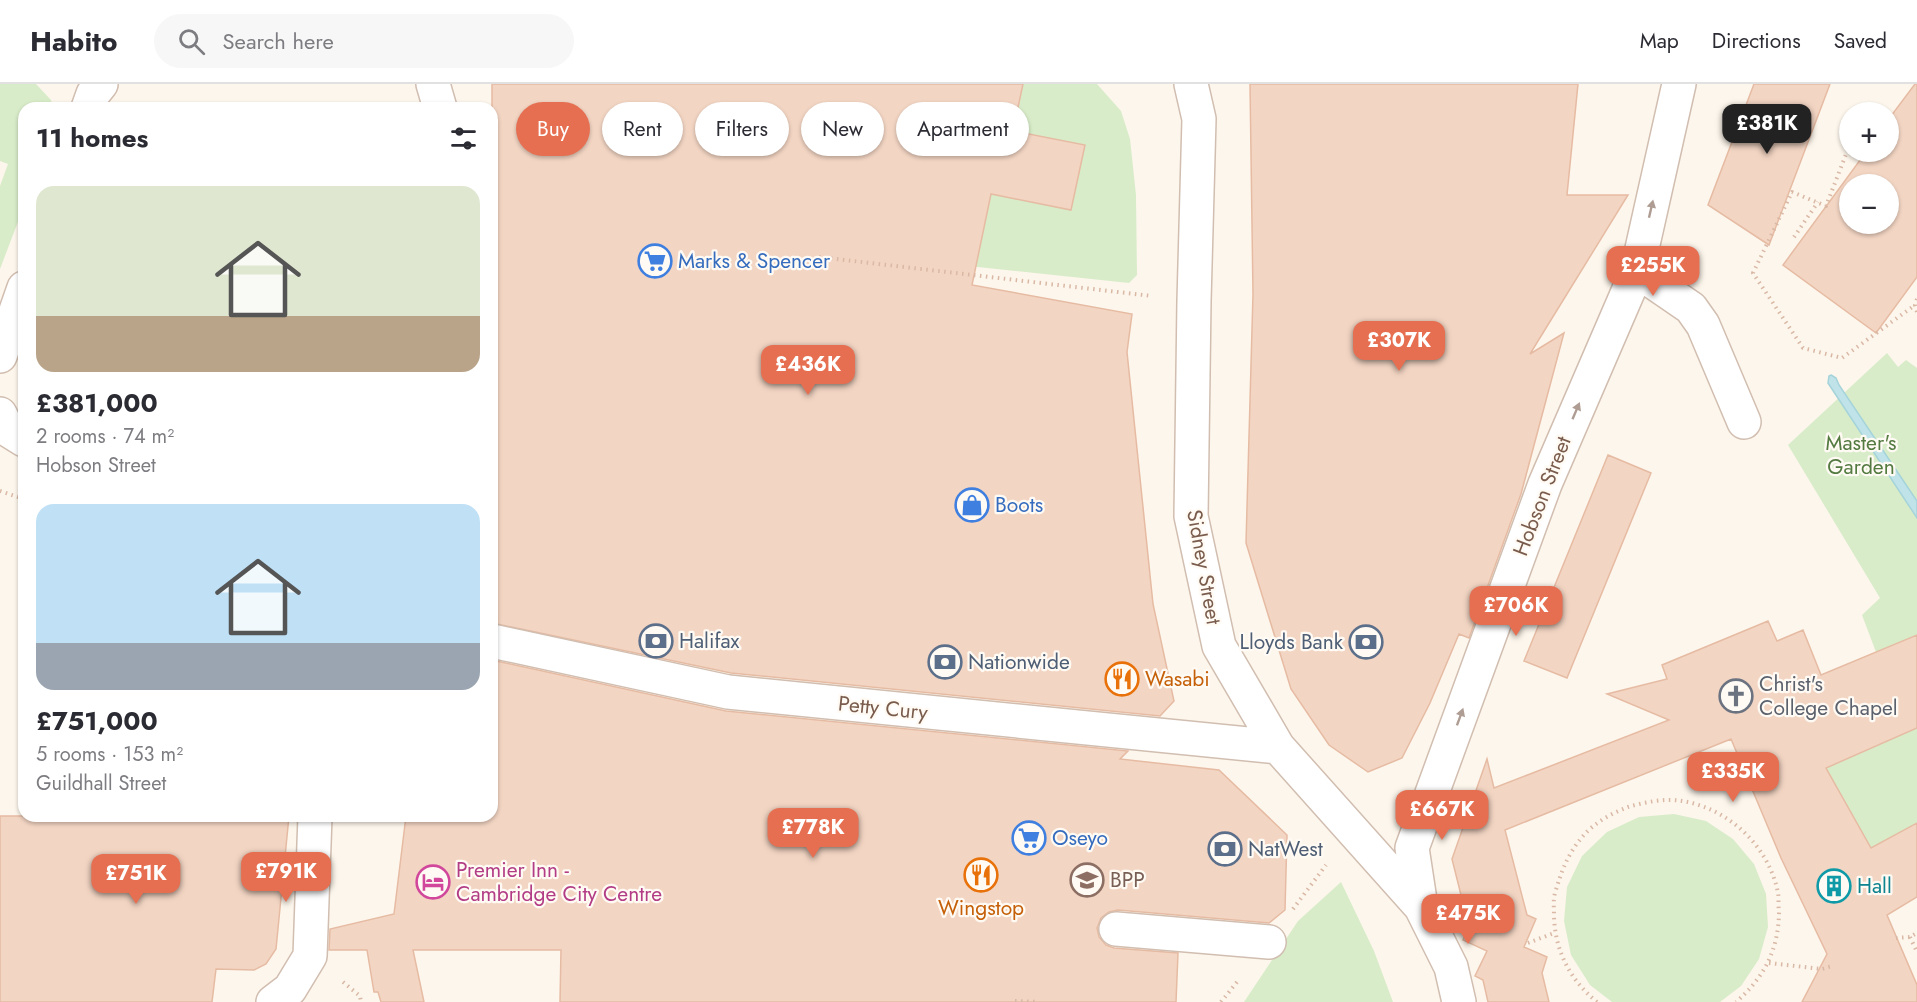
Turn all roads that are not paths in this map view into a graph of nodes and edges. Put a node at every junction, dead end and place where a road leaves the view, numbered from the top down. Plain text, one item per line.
1 (101, 84) edge
2 (433, 84) edge
3 (1191, 84) edge
4 (1679, 84) edge
5 (90, 102) edge
6 (438, 102) edge
7 (1637, 271) junction
8 (18, 305) edge
9 (0, 356) edge
10 (1744, 422) dead end
11 (498, 641) edge
12 (1278, 747) junction
13 (315, 822) edge
14 (1421, 908) junction
15 (1116, 929) dead end
16 (1269, 942) dead end
17 (273, 1002) edge
18 (1459, 1002) edge

1 - 5 street
2 - 6 street
3 - 12 street, Sidney Street
7 -> 4 street, Hobson Street
7 - 10 street
14 -> 7 street, Hobson Street
8 - 9 street
11 - 12 street, Petty Cury
12 - 14 street, Sidney Street
13 - 17 street
14 - 18 street
15 - 16 street

